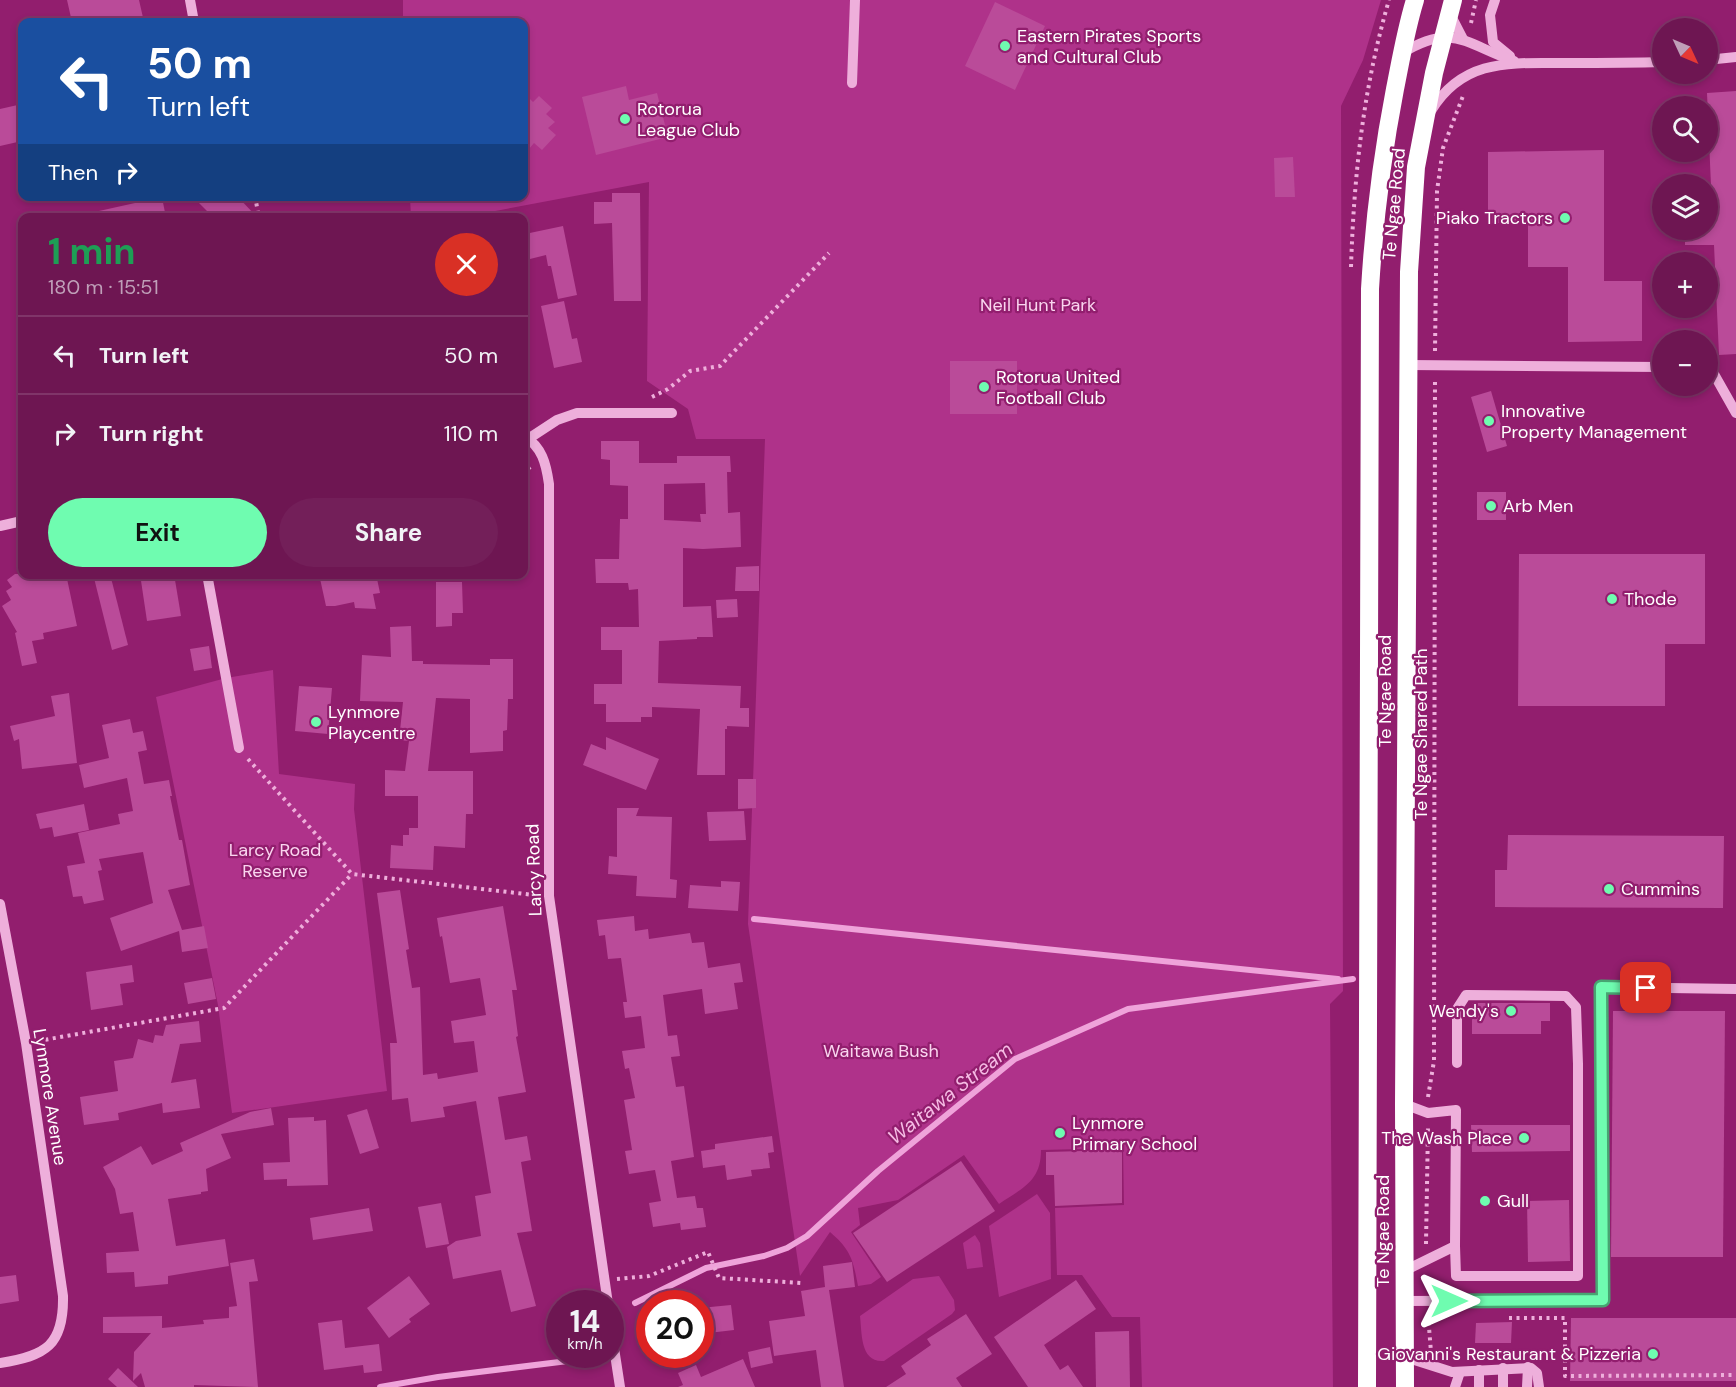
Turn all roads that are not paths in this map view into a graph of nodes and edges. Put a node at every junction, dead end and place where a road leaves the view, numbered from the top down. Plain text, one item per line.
1 (190, 0) edge
2 (855, 0) edge
3 (1415, 0) edge
4 (1495, 0) edge
5 (1451, 6) edge
6 (193, 18) edge
7 (1466, 35) junction
8 (1442, 37) junction
9 (1402, 54) junction
10 (1736, 57) edge
11 (1718, 59) edge
12 (1517, 62) junction
13 (1652, 62) edge
14 (852, 82) dead end
15 (1425, 122) junction
16 (1408, 365) junction
17 (1652, 367) edge
18 (1718, 381) edge
19 (672, 413) dead end
20 (1736, 413) edge
21 (528, 436) edge
22 (528, 439) edge
23 (18, 522) edge
24 (0, 526) edge
25 (208, 579) edge
26 (239, 748) road end
27 (0, 904) edge
28 (1736, 989) edge
29 (1457, 1063) dead end
30 (1404, 1104) junction
31 (1455, 1246) junction
32 (1404, 1271) junction
33 (606, 1290) edge
34 (1404, 1301) junction
35 (1405, 1357) junction
36 (0, 1363) edge
37 (1528, 1367) junction
38 (617, 1368) edge
39 (1503, 1368) junction
40 (1479, 1370) junction
41 (1460, 1372) junction
42 (620, 1387) edge
43 (1367, 1387) edge
44 (1405, 1387) edge
45 (1455, 1387) edge
46 (1460, 1387) edge
47 (1479, 1387) edge
48 (1503, 1387) edge
49 (1527, 1387) edge
50 (1539, 1387) edge

1 - 6 street
2 - 14 street
3 - 9 highway, Te Ngae Road
4 - 12 street
5 - 7 street
5 - 8 highway, Te Ngae Road
7 - 8 street
7 - 12 street
8 - 9 street
8 - 15 highway, Te Ngae Road
9 - 43 highway, Te Ngae Road
10 - 11 street
12 - 13 street
12 - 15 street
15 - 16 highway, Te Ngae Road
16 - 17 street
16 - 30 highway, Te Ngae Road
18 - 20 street
19 - 21 street
22 - 33 street, Larcy Road
23 - 24 street
25 - 26 street
27 - 36 street, Lynmore Avenue
28 - 34 street
29 - 31 street
30 - 31 street
30 - 32 highway, Te Ngae Road
31 - 32 street
32 - 34 highway, Te Ngae Road
34 - 35 highway, Te Ngae Road
35 - 41 street
35 - 44 highway, Te Ngae Road
37 - 39 street
37 - 49 street
37 - 50 street
38 - 42 street
39 - 40 street
39 - 48 street
40 - 41 street
40 - 47 street
41 - 45 street
41 - 46 street

